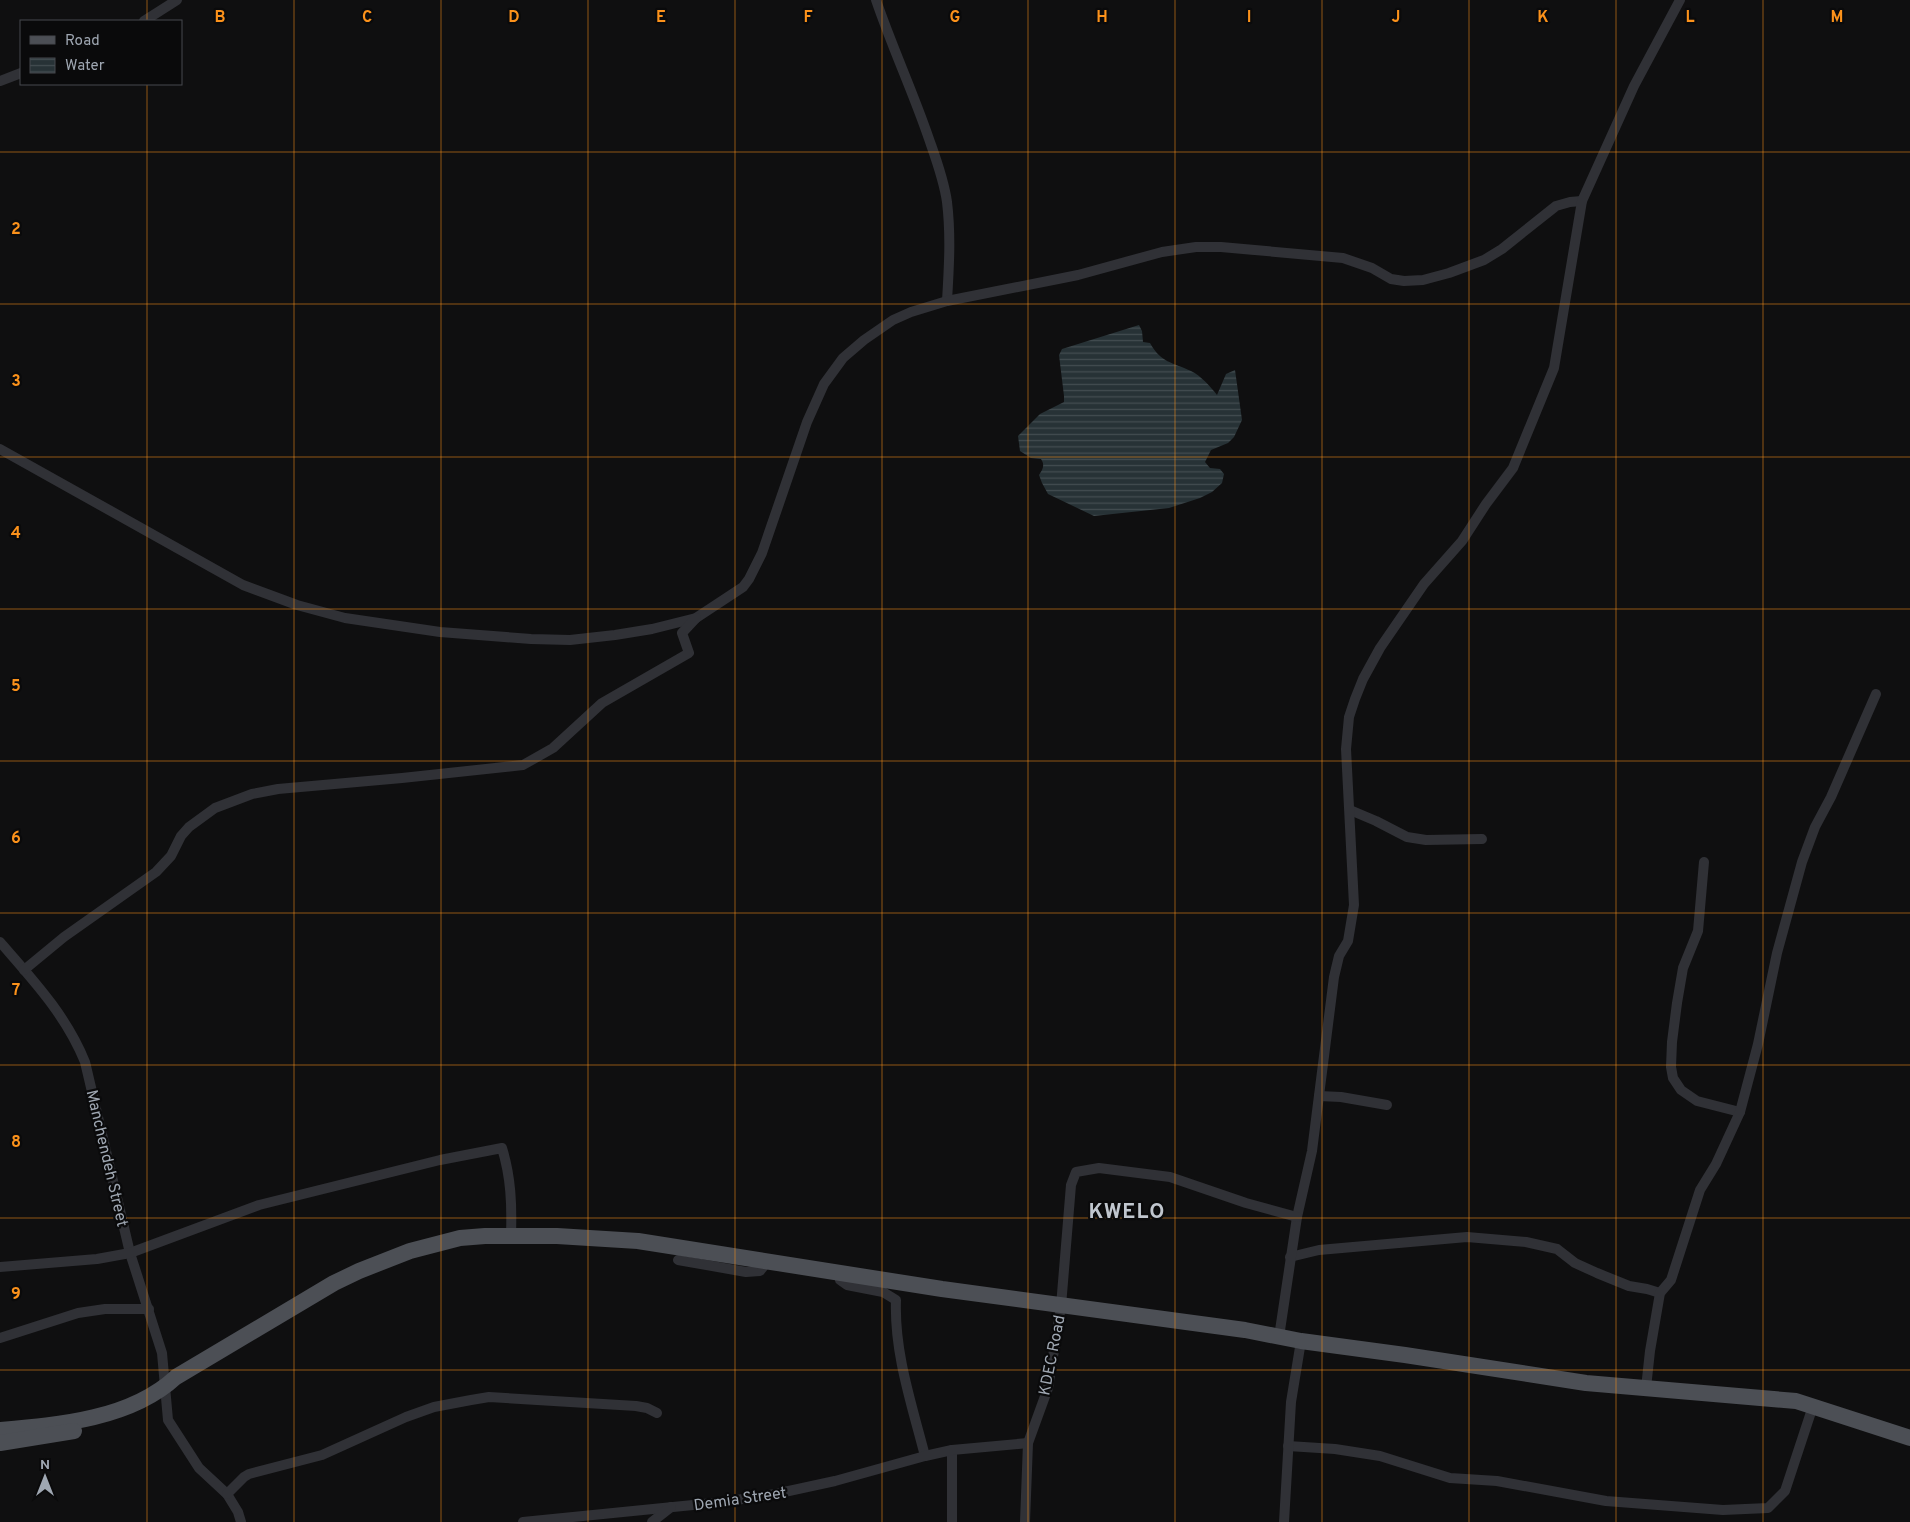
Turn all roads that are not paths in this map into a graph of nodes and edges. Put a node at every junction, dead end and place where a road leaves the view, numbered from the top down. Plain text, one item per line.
1 (177, 0) edge
2 (876, 0) edge
3 (1680, 0) edge
4 (146, 20) edge
5 (20, 72) edge
6 (0, 82) edge
7 (1582, 201) junction
8 (947, 301) junction
9 (0, 449) edge
10 (696, 618) junction
11 (1876, 694) dead end
12 (1350, 810) junction
13 (1482, 839) dead end
14 (1704, 862) dead end
15 (0, 942) edge
16 (24, 970) junction
17 (1319, 1096) junction
18 (1387, 1105) dead end
19 (1740, 1112) junction
20 (1297, 1217) junction
21 (512, 1235) junction
22 (130, 1253) junction
23 (1290, 1257) junction
24 (678, 1260) dead end
25 (767, 1262) junction
26 (0, 1267) edge
27 (839, 1273) junction
28 (1660, 1293) junction
29 (1061, 1306) junction
30 (149, 1309) junction
31 (1279, 1337) junction
32 (0, 1338) edge
33 (1301, 1341) junction
34 (169, 1388) junction
35 (1646, 1388) junction
36 (1813, 1406) junction
37 (657, 1413) dead end
38 (0, 1430) edge
39 (1910, 1438) edge
40 (0, 1442) edge
41 (1028, 1443) junction
42 (1288, 1446) junction
43 (952, 1450) junction
44 (925, 1456) junction
45 (228, 1494) junction
46 (672, 1506) junction
47 (241, 1522) edge
48 (523, 1522) edge
49 (652, 1522) edge
50 (952, 1522) edge
51 (1025, 1522) edge
52 (1284, 1522) edge

1 - 4 street
2 - 8 street
3 - 7 street
5 - 6 street
7 - 8 street
7 - 12 street
8 - 10 street
9 - 10 street
10 - 16 street
11 - 19 street
12 - 13 street
12 - 17 street
14 - 19 street
15 - 16 street, Manchendeh Street
16 - 22 street, Manchendeh Street
17 - 18 street
17 - 20 street
19 - 28 street
20 - 23 street
20 - 29 street, KDEC Road
21 - 22 street
21 - 25 main road
21 - 34 main road
22 - 26 street
22 - 30 street, Manchendeh Street
23 - 28 street
23 - 31 street
24 - 25 street
25 - 27 main road
27 - 29 main road
27 - 44 street
28 - 35 street
29 - 31 main road
29 - 41 street, KDEC Road
30 - 32 street
30 - 34 street, Manchendeh Street
31 - 33 main road
33 - 35 main road
33 - 42 street
34 - 38 main road
34 - 40 main road
34 - 45 street, Manchendeh Street
35 - 36 main road
36 - 39 main road
36 - 42 street
37 - 45 street
41 - 43 street, Demia Street
41 - 51 street, KDEC Road
42 - 52 street
43 - 44 street, Demia Street
43 - 50 street
44 - 46 street, Demia Street
45 - 47 street
46 - 48 street, Demia Street
46 - 49 street

